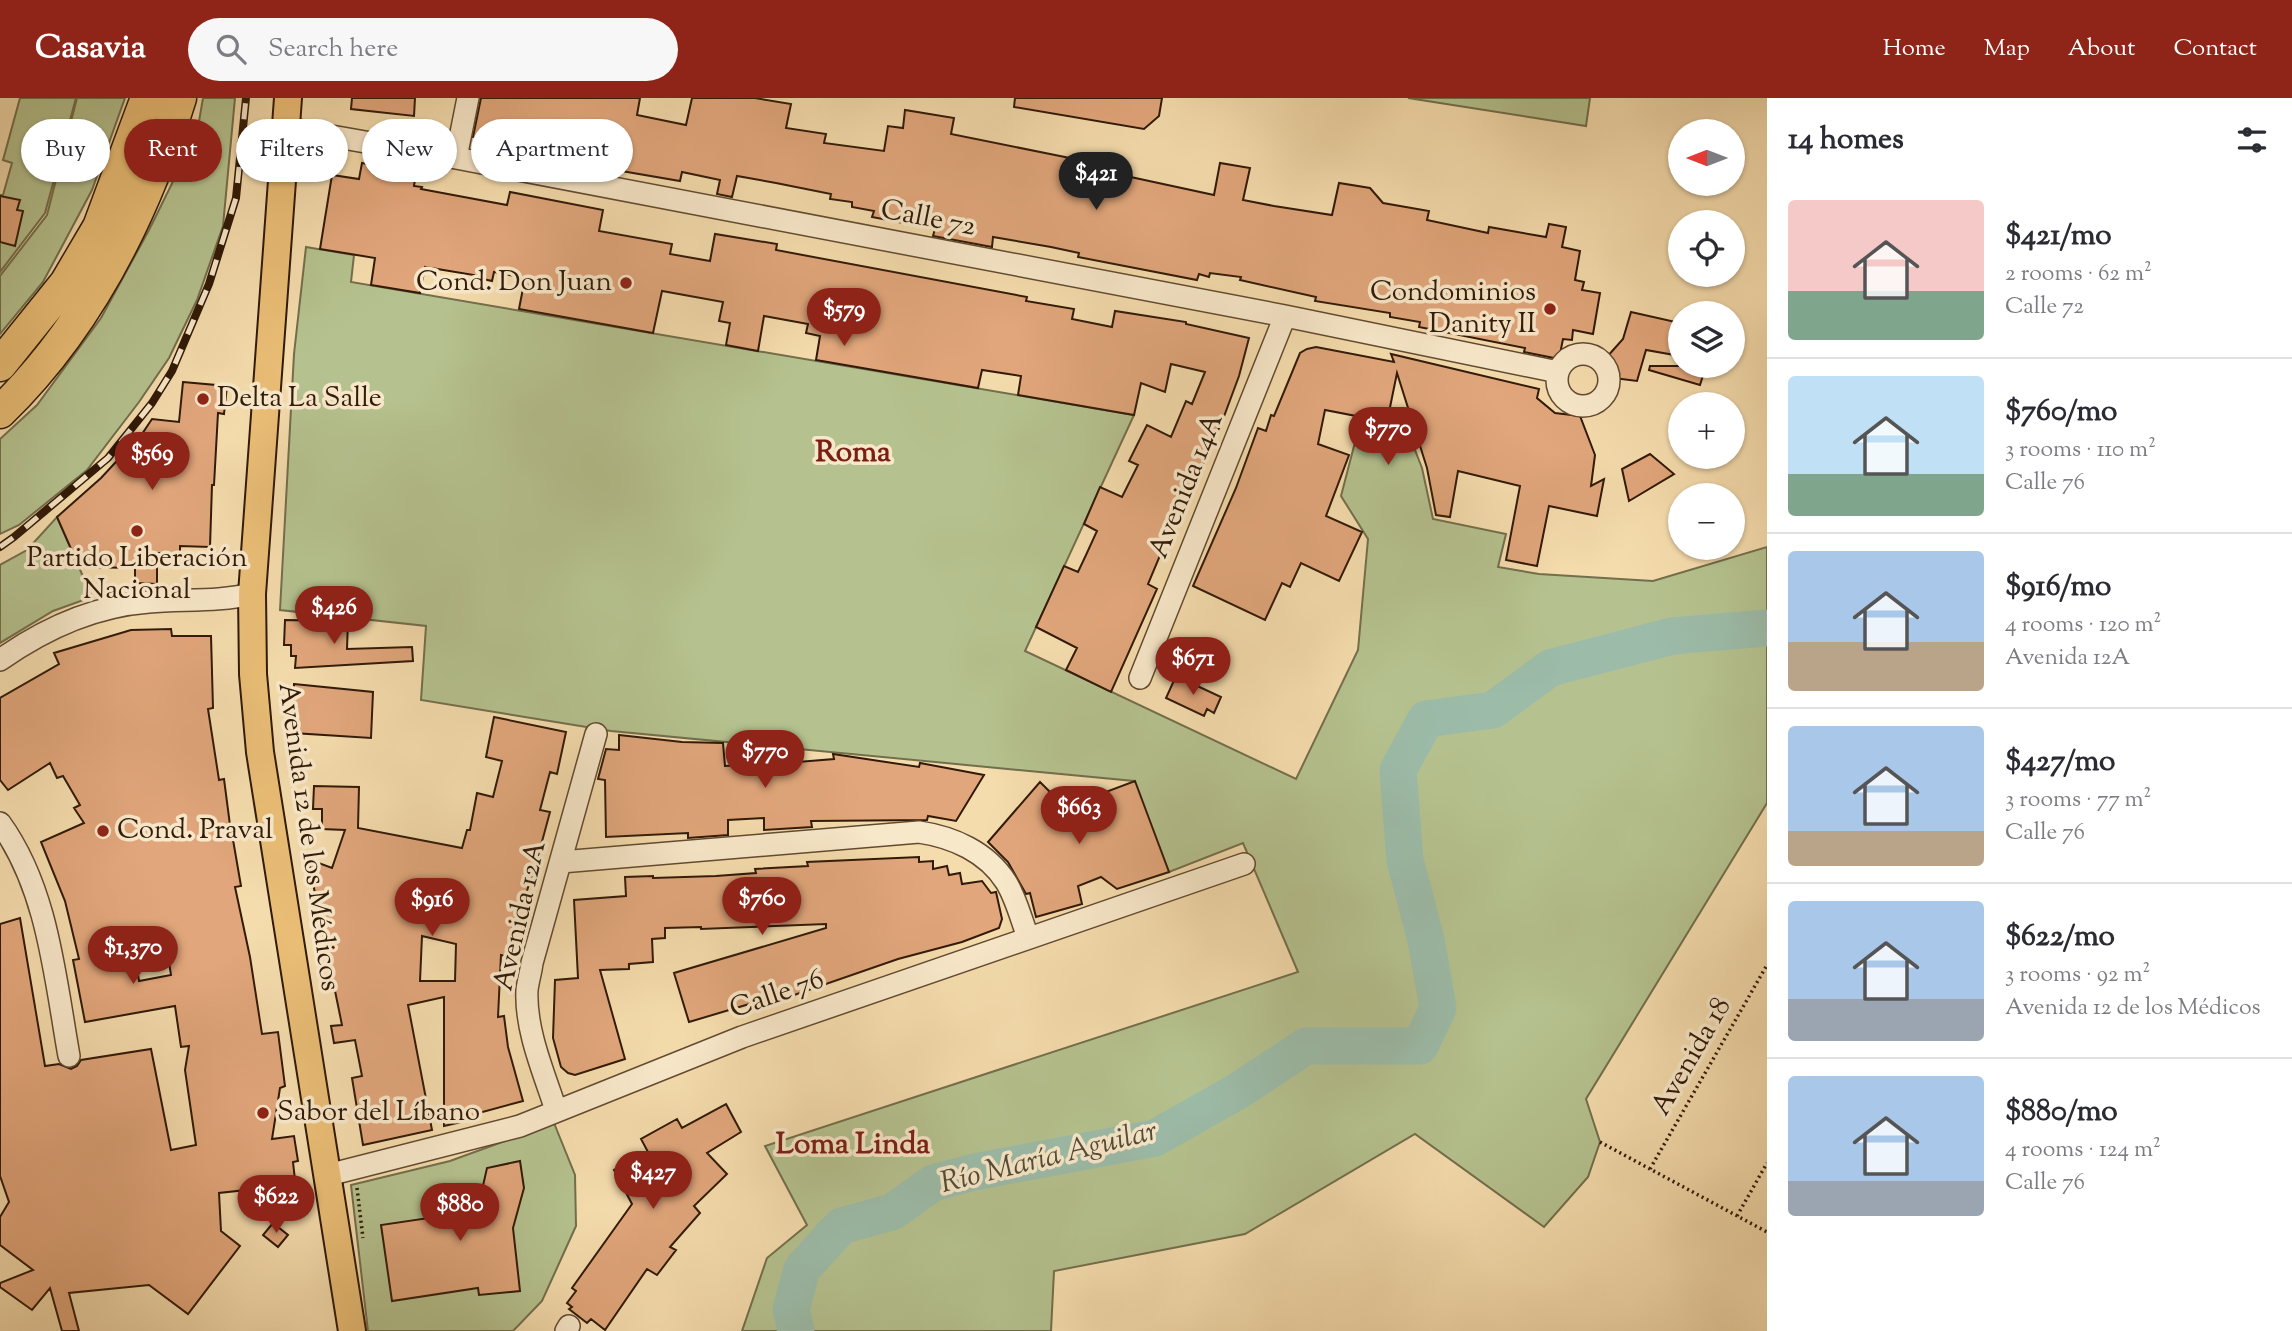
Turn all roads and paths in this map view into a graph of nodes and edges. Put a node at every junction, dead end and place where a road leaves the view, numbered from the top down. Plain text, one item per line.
1 (147, 98) edge
2 (180, 98) edge
3 (288, 98) edge
4 (468, 98) edge
5 (287, 119) edge
6 (457, 153) edge
7 (457, 158) edge
8 (282, 182) edge
9 (1285, 316) junction
10 (0, 365) edge
11 (1558, 372) dead end
12 (0, 412) edge
13 (252, 594) junction
14 (0, 660) edge
15 (1140, 678) dead end
16 (596, 734) dead end
17 (0, 823) edge
18 (561, 862) junction
19 (1244, 864) dead end
20 (1028, 937) junction
21 (1767, 965) edge
22 (69, 1056) dead end
23 (556, 1110) junction
24 (1601, 1142) dead end
25 (1767, 1163) edge
26 (355, 1169) junction
27 (1650, 1169) junction
28 (328, 1175) junction
29 (1737, 1216) junction
30 (1767, 1232) edge
31 (363, 1238) dead end
32 (352, 1331) edge

1 - 10 highway
2 - 12 highway
3 - 5 main road, Avenida 12 de los Médicos
4 - 6 street
7 - 9 street, Calle 72
8 - 13 main road, Avenida 12 de los Médicos
9 - 11 street, Calle 72
9 - 15 street, Avenida 14A
13 - 14 street
13 - 28 main road, Avenida 12 de los Médicos
16 - 18 street, Avenida 12A
17 - 22 street
18 - 20 street
18 - 23 street, Avenida 12A
19 - 20 street, Calle 76
20 - 23 street, Calle 76
21 - 27 path, Avenida 18
23 - 26 street, Calle 76
24 - 27 path
25 - 29 path
26 - 28 street, Calle 76
26 - 31 path
27 - 29 path
28 - 32 main road, Avenida 12 de los Médicos
29 - 30 path

